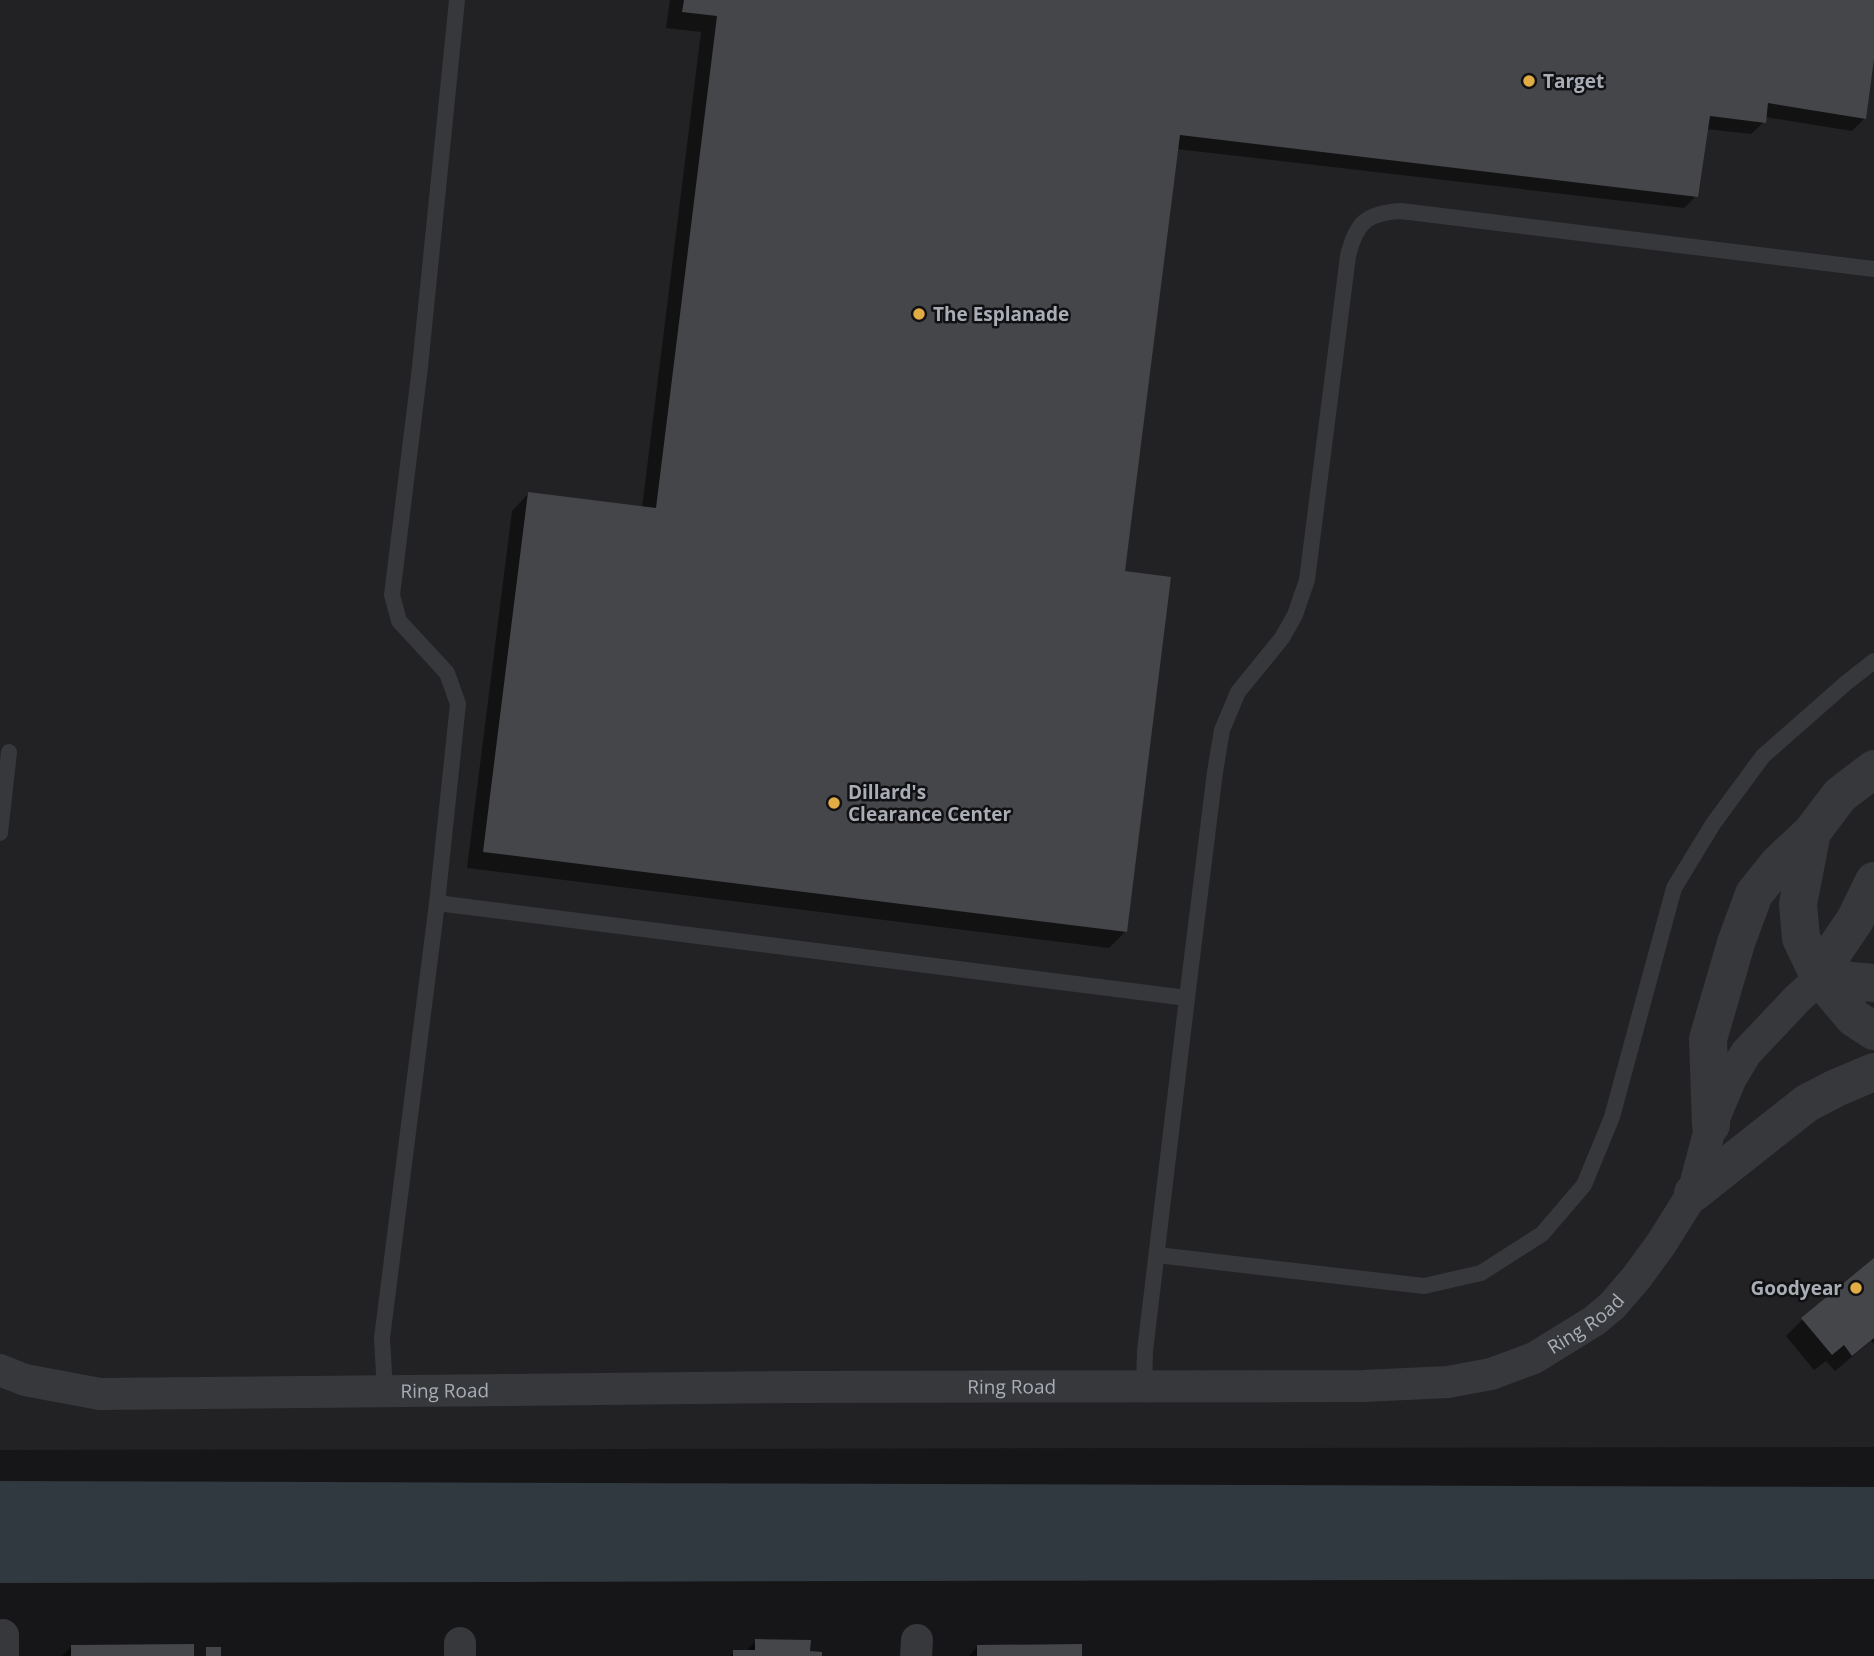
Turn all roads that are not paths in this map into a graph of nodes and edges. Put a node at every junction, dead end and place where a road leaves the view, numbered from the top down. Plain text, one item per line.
1 (457, 0) edge
2 (1874, 269) edge
3 (1874, 661) edge
4 (9, 752) dead end
5 (1874, 768) edge
6 (1812, 832) junction
7 (0, 833) edge
8 (1874, 881) edge
9 (437, 903) junction
10 (1820, 978) junction
11 (1874, 983) edge
12 (1187, 998) junction
13 (1874, 1031) edge
14 (1874, 1072) edge
15 (1711, 1125) junction
16 (1693, 1194) junction
17 (1157, 1255) junction
18 (0, 1370) edge
19 (1144, 1387) junction
20 (385, 1391) junction

1 - 9 lane
2 - 12 lane
3 - 17 lane
4 - 7 lane
5 - 6 street
6 - 10 street
6 - 15 street
8 - 10 street
9 - 12 lane
9 - 20 lane
10 - 11 street
10 - 13 street
10 - 15 street, Ring Road
12 - 17 lane
14 - 16 street
15 - 16 street, Ring Road
16 - 19 street, Ring Road
17 - 19 lane
18 - 20 street, Ring Road
19 - 20 street, Ring Road

